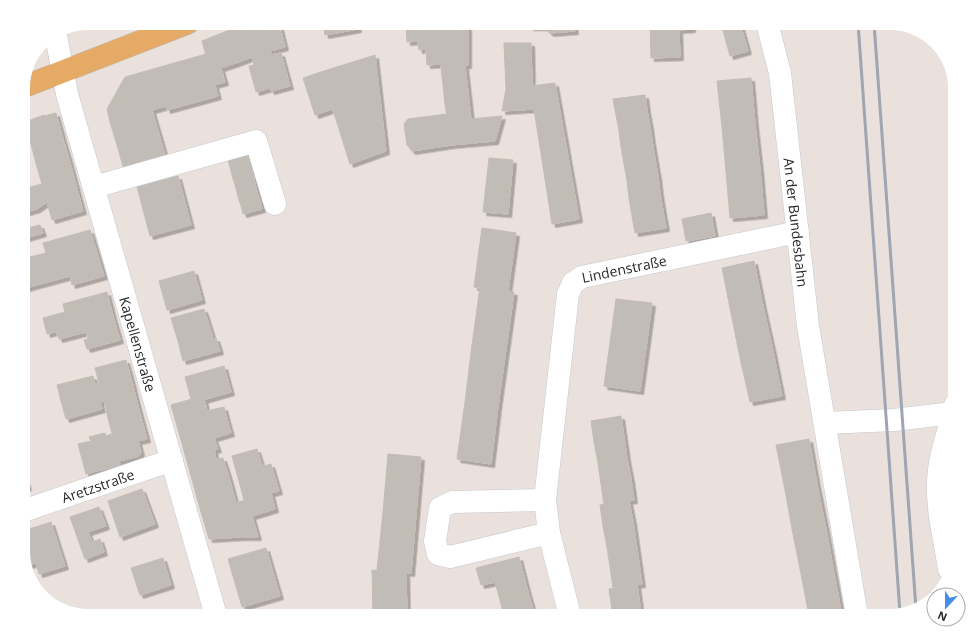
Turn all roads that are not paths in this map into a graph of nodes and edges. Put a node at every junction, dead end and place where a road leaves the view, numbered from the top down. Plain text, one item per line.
1 (170, 30) edge
2 (769, 30) edge
3 (57, 40) edge
4 (63, 71) junction
5 (30, 84) edge
6 (94, 187) junction
7 (274, 204) dead end
8 (798, 232) junction
9 (948, 410) edge
10 (825, 423) junction
11 (948, 433) edge
12 (172, 460) junction
13 (545, 500) junction
14 (30, 509) edge
15 (549, 533) junction
16 (948, 556) edge
17 (214, 609) edge
18 (568, 609) edge
19 (857, 609) edge

1 - 4 main road
2 - 8 street, An der Bundesbahn
3 - 4 street, Kapellenstraße
4 - 5 main road
4 - 6 street, Kapellenstraße
6 - 7 street
6 - 12 street, Kapellenstraße
8 - 10 street, An der Bundesbahn
8 - 13 street, Lindenstraße
9 - 10 street
10 - 19 street, An der Bundesbahn
11 - 16 street
12 - 14 street, Aretzstraße
12 - 17 street, Kapellenstraße
13 - 15 street, Lindenstraße
13 - 15 street
15 - 18 street, Lindenstraße

